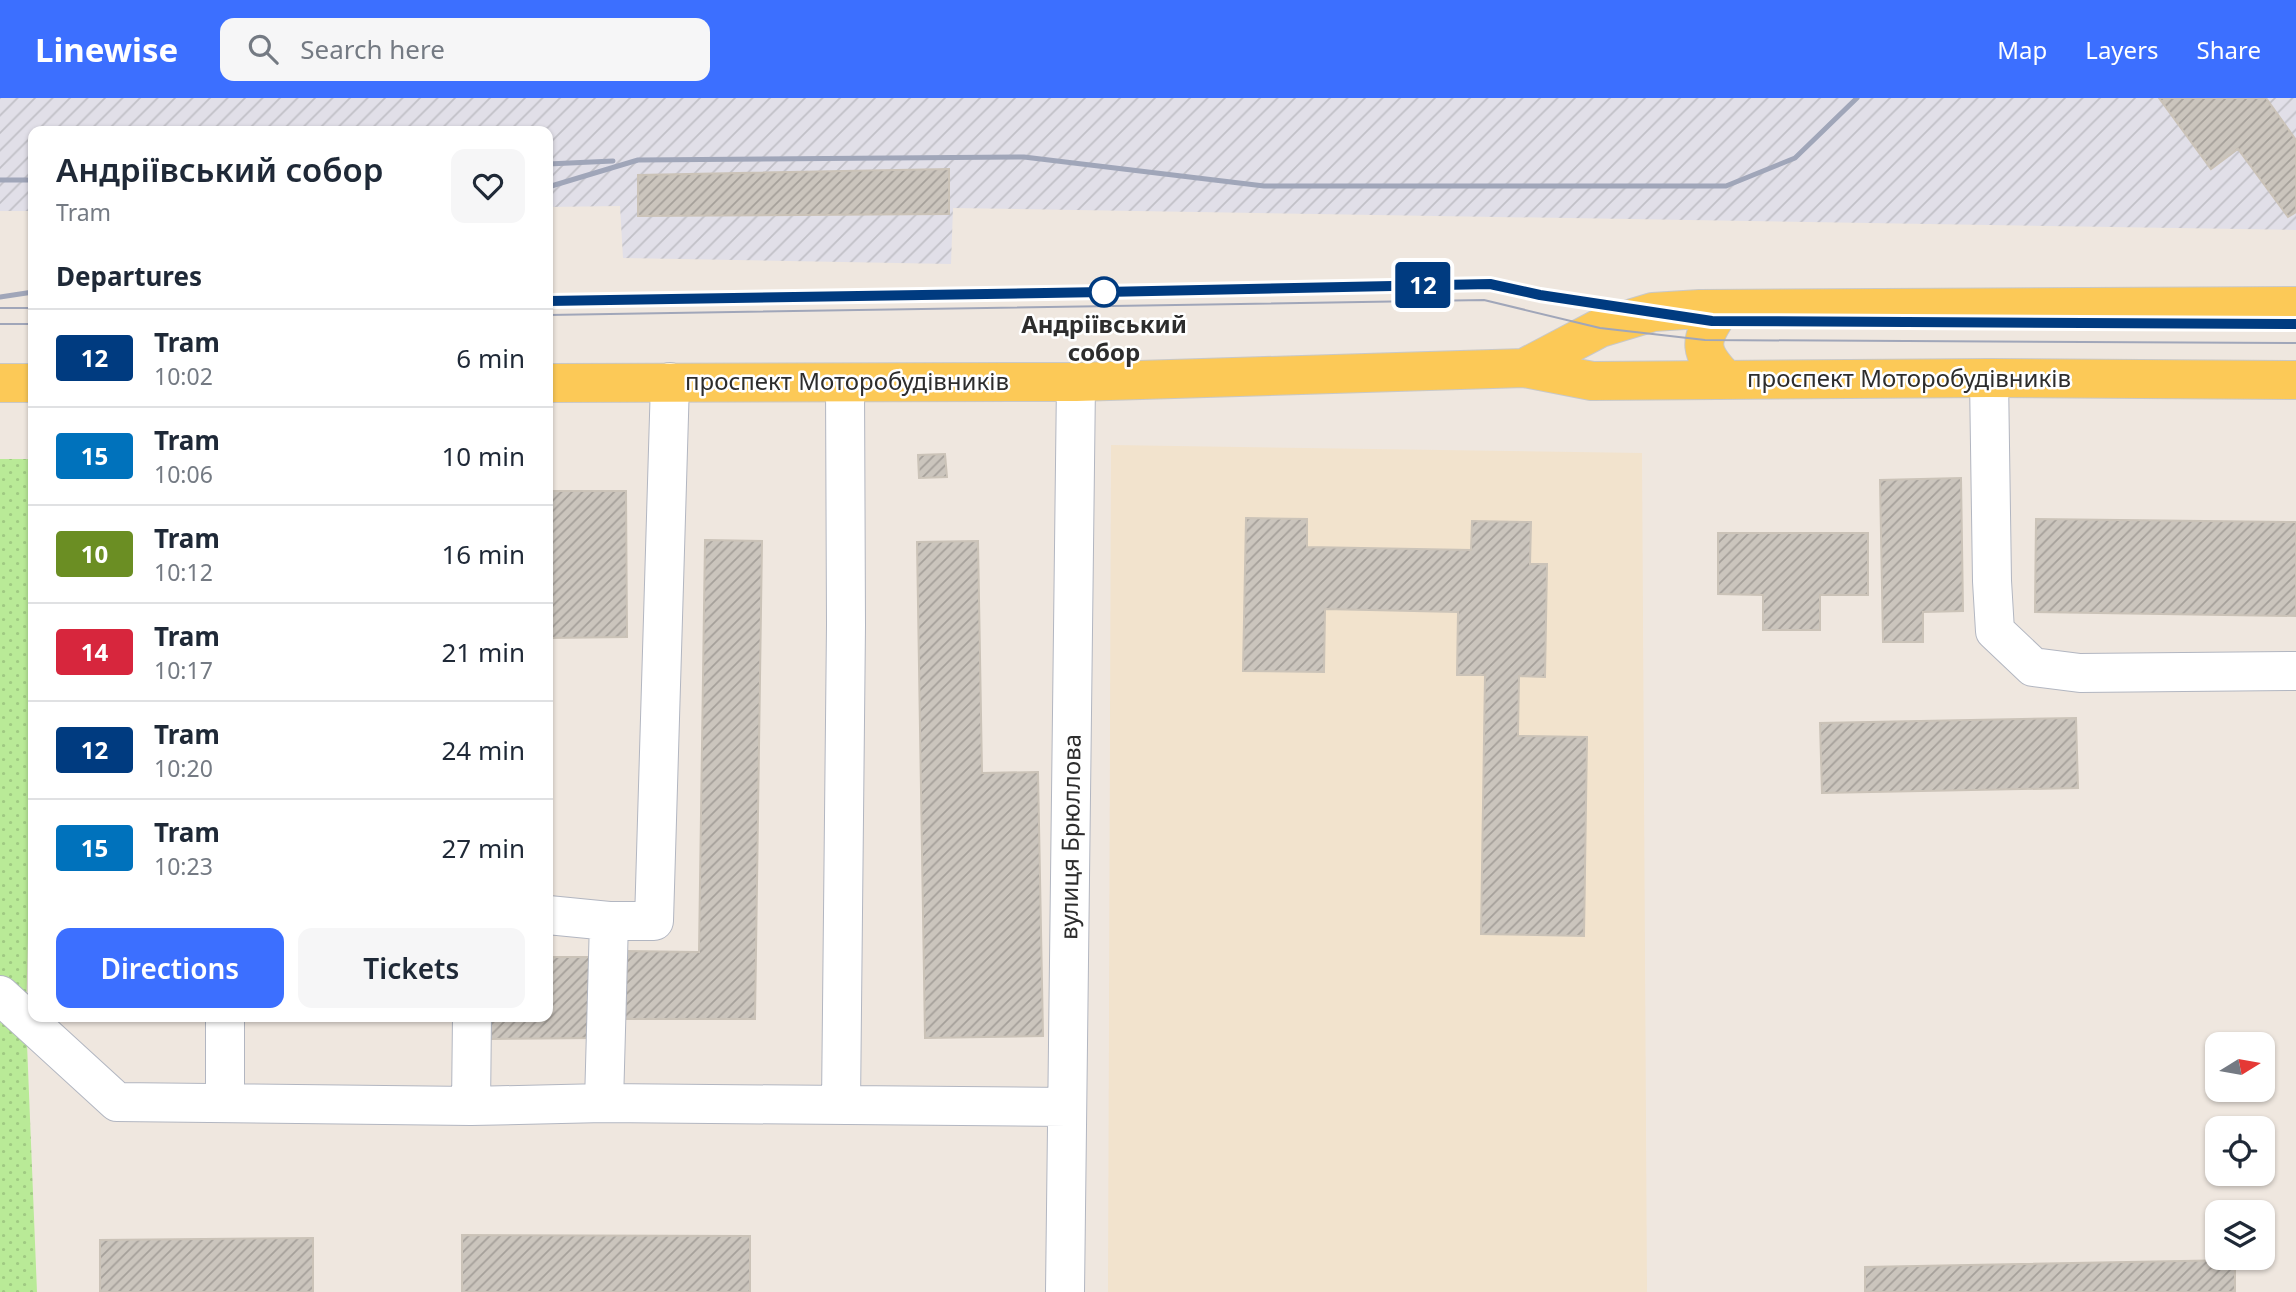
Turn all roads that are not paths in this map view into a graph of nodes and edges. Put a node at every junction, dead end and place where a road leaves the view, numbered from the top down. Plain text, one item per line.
1 (2296, 306) edge
2 (1721, 309) junction
3 (1524, 369) junction
4 (1989, 378) junction
5 (1726, 380) junction
6 (2296, 380) edge
7 (670, 382) junction
8 (1076, 382) junction
9 (0, 383) edge
10 (28, 383) edge
11 (553, 383) edge
12 (845, 383) junction
13 (2296, 671) edge
14 (553, 915) edge
15 (609, 921) junction
16 (0, 995) edge
17 (28, 1021) edge
18 (30, 1022) edge
19 (225, 1022) edge
20 (472, 1022) edge
21 (225, 1103) junction
22 (604, 1103) junction
23 (841, 1105) junction
24 (471, 1106) junction
25 (1067, 1107) junction
26 (1065, 1292) edge

1 - 2 main road, проспект Моторобудівників
2 - 3 main road, проспект Моторобудівників
2 - 5 main road
3 - 5 main road, проспект Моторобудівників
3 - 8 main road, проспект Моторобудівників
4 - 5 main road, проспект Моторобудівників
4 - 6 main road, проспект Моторобудівників
4 - 13 street
7 - 11 main road, проспект Моторобудівників
7 - 12 main road, проспект Моторобудівників
7 - 15 street
8 - 12 main road, проспект Моторобудівників
8 - 25 street, вулиця Брюллова
9 - 10 main road
12 - 23 street
14 - 15 street
15 - 22 street
16 - 17 street
18 - 21 street
19 - 21 street
20 - 24 street
21 - 24 street
22 - 23 street
22 - 24 street
23 - 25 street
25 - 26 street, вулиця Брюллова

